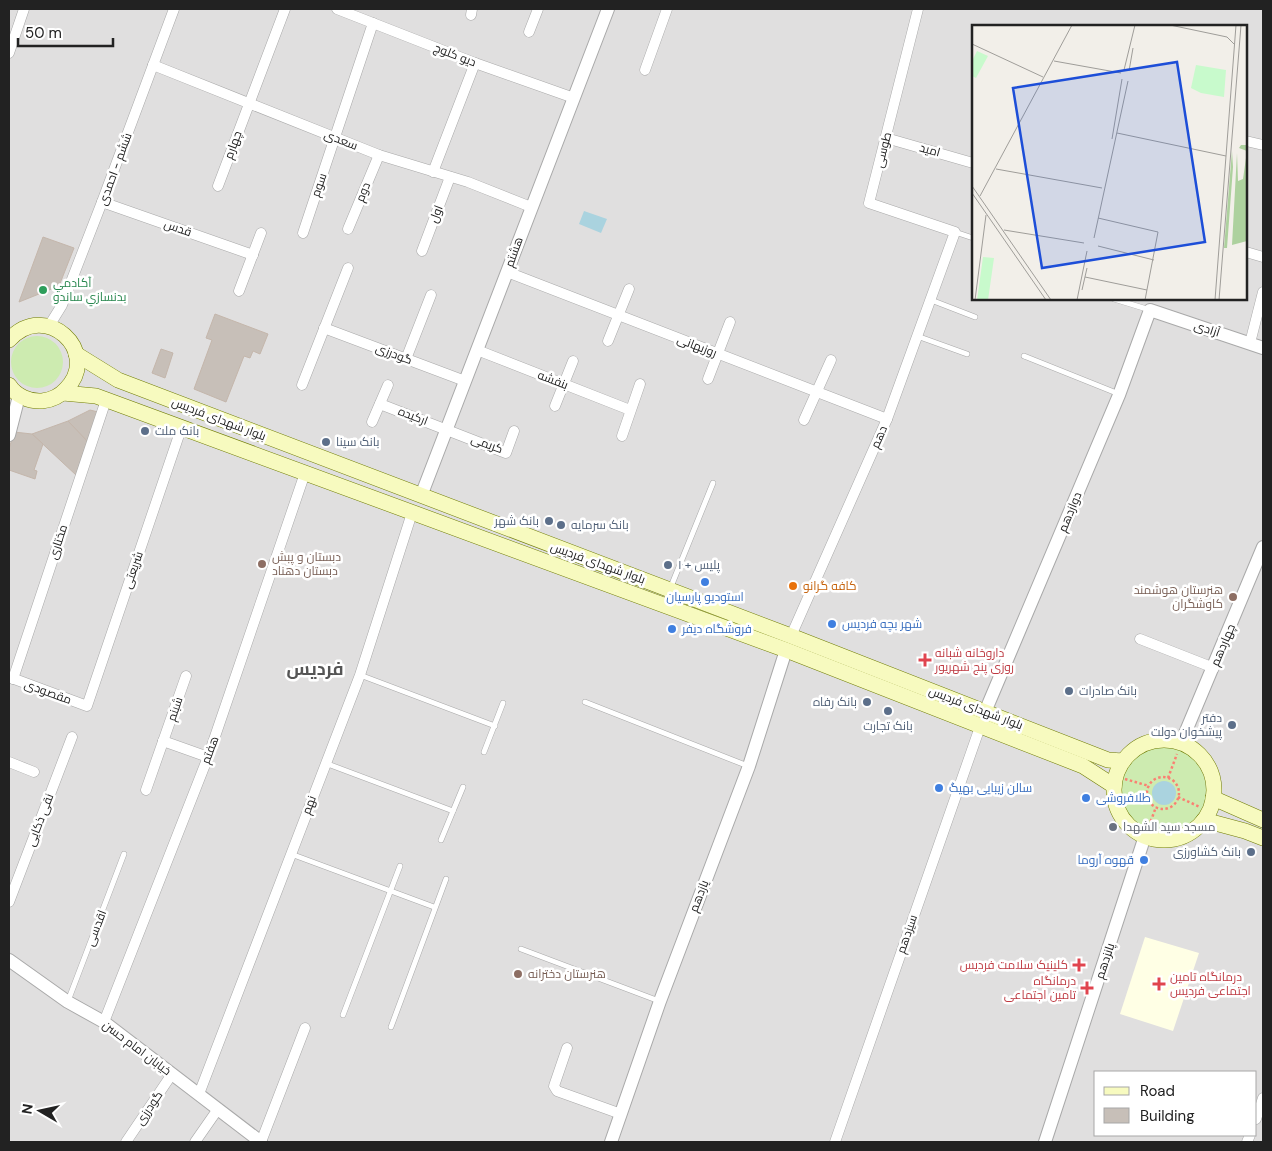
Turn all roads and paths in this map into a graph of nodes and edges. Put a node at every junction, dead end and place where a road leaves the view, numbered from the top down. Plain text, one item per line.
1 (24, 9) edge
2 (174, 9) edge
3 (285, 9) edge
4 (337, 9) edge
5 (538, 9) edge
6 (608, 9) edge
7 (667, 9) edge
8 (918, 9) edge
9 (373, 23) junction
10 (529, 32) dead end
11 (9, 53) edge
12 (475, 63) junction
13 (153, 65) junction
14 (645, 70) dead end
15 (574, 98) junction
16 (248, 104) junction
17 (335, 138) junction
18 (886, 138) junction
19 (1247, 142) edge
20 (1263, 145) edge
21 (379, 154) junction
22 (972, 163) edge
23 (434, 172) junction
24 (450, 177) junction
25 (218, 186) dead end
26 (102, 202) junction
27 (531, 207) junction
28 (348, 229) dead end
29 (955, 232) junction
30 (261, 233) dead end
31 (303, 233) dead end
32 (972, 238) edge
33 (422, 251) dead end
34 (1247, 252) edge
35 (253, 255) junction
36 (1263, 257) edge
37 (348, 268) dead end
38 (507, 272) junction
39 (629, 289) dead end
40 (240, 291) dead end
41 (1263, 292) edge
42 (431, 295) dead end
43 (931, 300) junction
44 (1117, 300) edge
45 (1150, 310) junction
46 (619, 316) junction
47 (975, 317) dead end
48 (730, 322) dead end
49 (49, 326) junction
50 (324, 328) junction
51 (918, 336) junction
52 (9, 339) edge
53 (608, 342) dead end
54 (1250, 343) junction
55 (1263, 348) edge
56 (477, 350) junction
57 (76, 354) junction
58 (718, 354) junction
59 (967, 354) dead end
60 (1024, 356) dead end
61 (406, 359) junction
62 (831, 360) dead end
63 (573, 361) dead end
64 (708, 380) dead end
65 (465, 381) junction
66 (564, 384) junction
67 (640, 384) dead end
68 (302, 385) dead end
69 (388, 385) dead end
70 (14, 390) edge
71 (817, 392) junction
72 (63, 393) junction
73 (1119, 395) junction
74 (380, 404) junction
75 (104, 406) dead end
76 (555, 406) dead end
77 (630, 410) junction
78 (887, 419) junction
79 (804, 420) dead end
80 (372, 422) dead end
81 (446, 429) junction
82 (514, 431) dead end
83 (9, 435) edge
84 (179, 435) dead end
85 (622, 436) dead end
86 (305, 473) junction
87 (713, 483) dead end
88 (420, 496) junction
89 (412, 513) junction
90 (1263, 548) edge
91 (670, 590) junction
92 (1140, 639) dead end
93 (788, 643) junction
94 (1214, 668) junction
95 (360, 675) junction
96 (186, 676) dead end
97 (11, 678) edge
98 (585, 702) dead end
99 (503, 704) dead end
100 (86, 706) joint
101 (982, 719) junction
102 (495, 726) junction
103 (72, 737) dead end
104 (164, 741) junction
105 (1181, 743) junction
106 (484, 752) dead end
107 (208, 757) junction
108 (9, 762) edge
109 (325, 763) junction
110 (748, 766) junction
111 (34, 772) dead end
112 (1118, 773) junction
113 (1168, 778) junction
114 (463, 787) dead end
115 (1149, 787) junction
116 (146, 790) dead end
117 (1178, 797) junction
118 (1156, 807) junction
119 (1209, 809) junction
120 (453, 811) junction
121 (1263, 820) edge
122 (1145, 836) junction
123 (1263, 838) edge
124 (441, 840) dead end
125 (124, 854) dead end
126 (291, 854) junction
127 (400, 866) dead end
128 (446, 879) dead end
129 (390, 889) junction
130 (9, 902) edge
131 (434, 907) junction
132 (521, 949) dead end
133 (9, 960) edge
134 (660, 1001) junction
135 (68, 1002) junction
136 (343, 1015) dead end
137 (104, 1022) junction
138 (391, 1027) dead end
139 (305, 1028) dead end
140 (568, 1048) dead end
141 (172, 1074) junction
142 (199, 1094) junction
143 (1263, 1098) edge
144 (218, 1109) junction
145 (621, 1114) junction
146 (1257, 1116) edge
147 (126, 1142) edge
148 (195, 1142) edge
149 (261, 1142) edge
150 (611, 1142) edge
151 (835, 1142) edge
152 (1045, 1142) edge

1 - 11 street
2 - 13 street, ششم - احمدی
3 - 16 street, چهارم
4 - 9 street, دیو کلوچ
5 - 10 street
6 - 15 street, هشتم
7 - 14 street
8 - 18 street, طوسی
9 - 12 street, دیو کلوچ
9 - 17 street, سوم
12 - 15 street, دیو کلوچ
12 - 23 street
13 - 16 street, سعدی
13 - 26 street, ششم - احمدی
15 - 27 street, هشتم
16 - 17 street, سعدی
16 - 25 street, چهارم
17 - 21 street, سعدی
17 - 31 street, سوم
18 - 22 street, امید
18 - 29 street, طوسی
19 - 20 street
21 - 23 street, سعدی
21 - 28 street, دوم
23 - 24 street, سعدی
24 - 27 street, سعدی
24 - 33 street, اول
26 - 35 street, قدس
26 - 49 street, ششم - احمدی
27 - 38 street, هشتم
29 - 32 lane
29 - 43 street, دهم
30 - 35 street
34 - 36 street
35 - 40 street
37 - 50 street
38 - 46 street, روزبهانی
38 - 56 street, هشتم
39 - 46 street
41 - 54 street
42 - 61 street
43 - 47 lane
43 - 51 street, دهم
44 - 45 lane
45 - 54 street, آزادی
45 - 73 street, دوازدهم
46 - 53 street
46 - 58 street, روزبهانی
48 - 58 street
49 - 52 main road
49 - 57 main road
50 - 61 street, گودرزی
50 - 68 street
51 - 59 lane
51 - 78 street, دهم
54 - 55 street, آزادی
56 - 65 street, هشتم
56 - 66 street, بنفشه
57 - 72 main road
57 - 88 main road, بلوار شهدای فردیس
58 - 64 street
58 - 71 street, روزبهانی
60 - 73 lane
61 - 65 street, گودرزی
62 - 71 street
63 - 66 street
65 - 81 street, هشتم
66 - 76 street
66 - 77 street, بنفشه
67 - 77 street
69 - 74 street
70 - 72 main road
70 - 83 street
71 - 78 street, روزبهانی
71 - 79 street
72 - 86 main road, بلوار شهدای فردیس
73 - 101 street, دوازدهم
74 - 80 street
74 - 81 street, ارکیده
75 - 97 street, مختاری
77 - 85 street
78 - 93 street, دهم
81 - 82 street, کریمی
81 - 88 street, هشتم
84 - 100 street, شریعتی
86 - 89 main road, بلوار شهدای فردیس
86 - 107 street, هفتم
87 - 91 lane
88 - 91 main road, بلوار شهدای فردیس
89 - 93 main road, بلوار شهدای فردیس
89 - 95 street, نهم
90 - 94 street, چهاردهم
91 - 93 main road, بلوار شهدای فردیس
92 - 94 street
93 - 101 main road, بلوار شهدای فردیس
93 - 110 street, یازدهم
94 - 105 street, چهاردهم
95 - 102 lane
95 - 109 street, نهم
96 - 104 street, شبنم
97 - 100 street, مقصودی
98 - 110 lane
99 - 102 lane
101 - 112 main road, بلوار شهدای فردیس
101 - 112 main road, بلوار شهدای فردیس
101 - 151 street, سیزدهم
102 - 106 lane
103 - 130 street, نقی ذکایی
104 - 107 street
104 - 116 street, شبنم
105 - 112 main road
105 - 113 path
105 - 119 main road
107 - 137 street, هفتم
108 - 111 street
109 - 120 lane
109 - 126 street, نهم
110 - 134 street, یازدهم
112 - 115 path
112 - 122 main road
113 - 115 path
113 - 117 path
114 - 120 lane
115 - 118 path
117 - 118 path
117 - 119 path
118 - 122 path
119 - 121 main road
119 - 122 main road
119 - 123 main road
120 - 124 lane
122 - 152 street, پانزدهم
125 - 135 lane, اقدسی
126 - 129 lane
126 - 142 street, نهم
127 - 129 lane
128 - 131 lane
129 - 131 lane
129 - 136 lane
131 - 138 lane
132 - 134 lane
133 - 135 street, خیابان امام حسن
134 - 145 street, یازدهم
135 - 137 street, خیابان امام حسن
137 - 141 street, خیابان امام حسن
139 - 149 street
140 - 145 street
141 - 142 street, خیابان امام حسن
141 - 147 street, گودرزی
142 - 144 street, خیابان امام حسن
143 - 146 street
144 - 148 street
144 - 149 street, خیابان امام حسن
145 - 150 street, یازدهم

